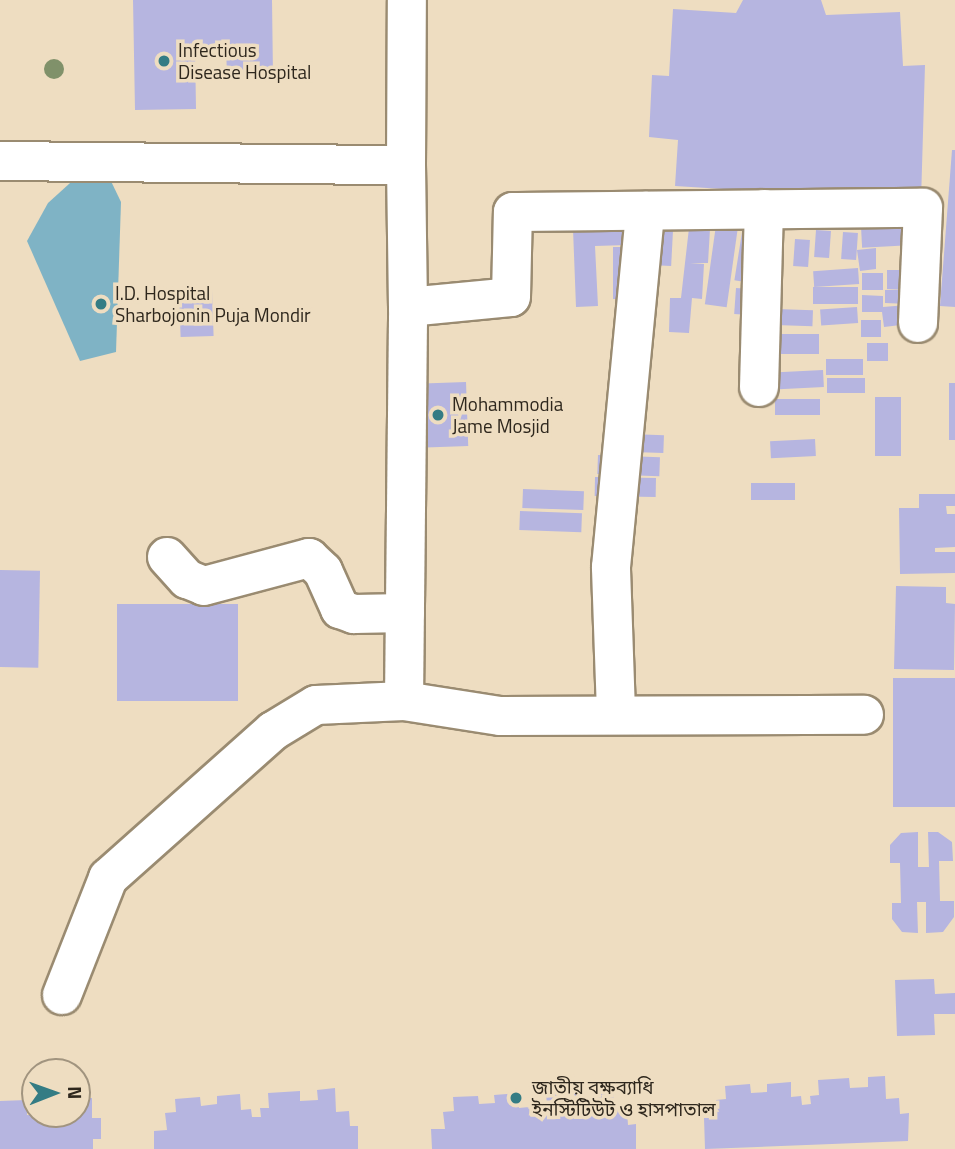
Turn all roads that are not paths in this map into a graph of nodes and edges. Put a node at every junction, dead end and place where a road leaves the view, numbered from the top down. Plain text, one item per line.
1 (407, 0) edge
2 (0, 160) edge
3 (406, 165) junction
4 (764, 209) junction
5 (645, 211) junction
6 (408, 307) junction
7 (918, 323) dead end
8 (759, 387) dead end
9 (167, 557) dead end
10 (405, 613) junction
11 (404, 701) junction
12 (616, 712) junction
13 (864, 715) dead end
14 (62, 995) dead end

1 - 3 street
2 - 3 street
3 - 6 street
4 - 5 street
4 - 7 street
4 - 8 street
5 - 6 street
5 - 12 street
6 - 10 street
9 - 10 street
10 - 11 street
11 - 12 street
11 - 14 street
12 - 13 street

